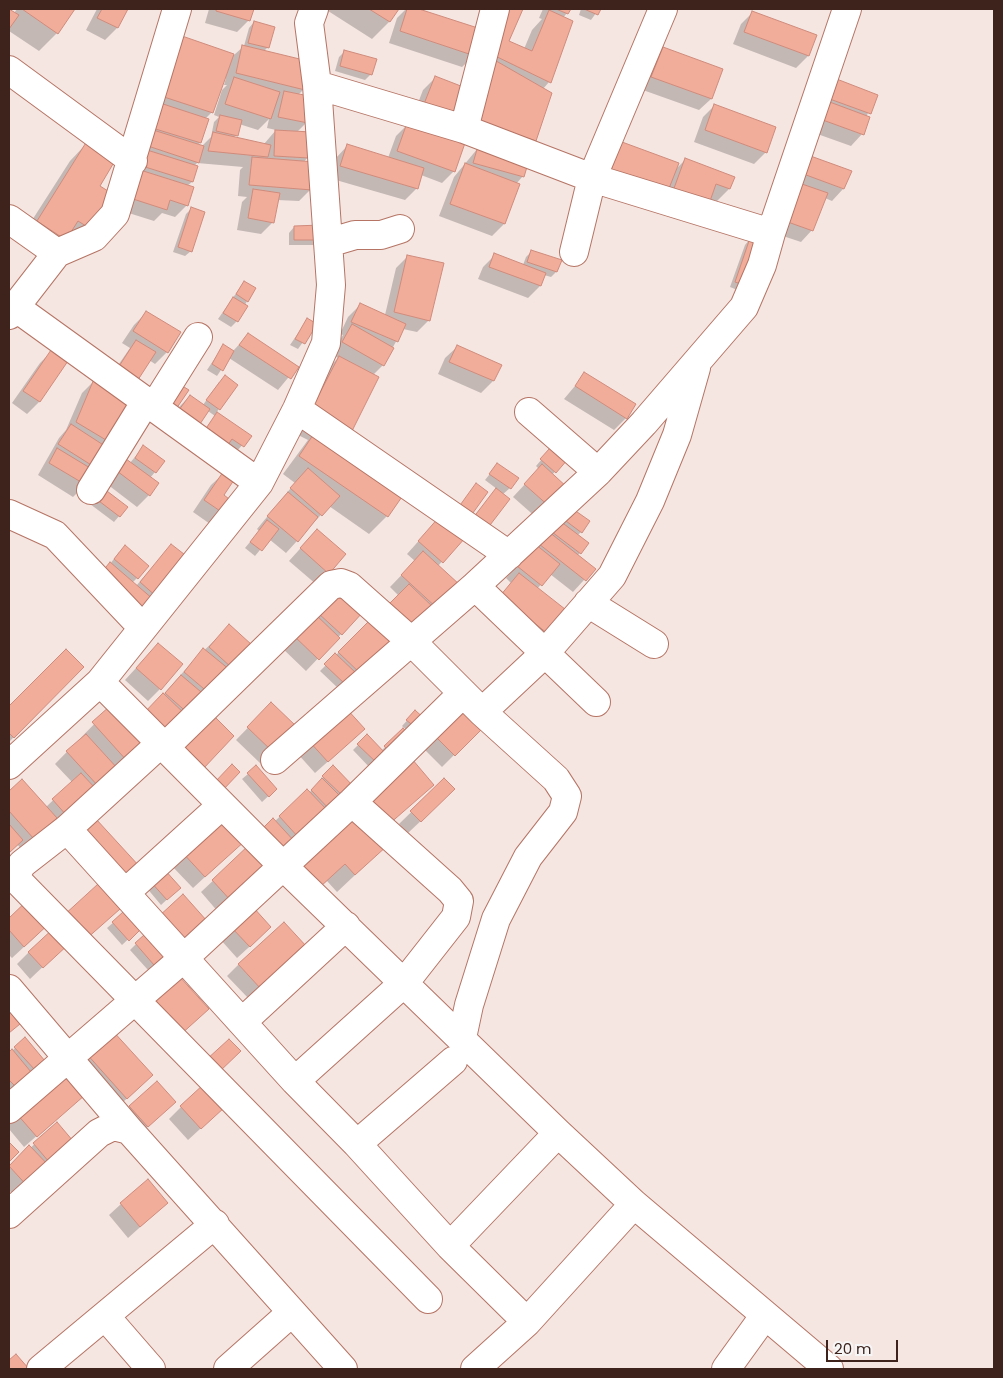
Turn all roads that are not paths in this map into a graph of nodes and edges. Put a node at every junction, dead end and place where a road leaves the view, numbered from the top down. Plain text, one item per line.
1 (178, 9) edge
2 (314, 9) edge
3 (495, 9) edge
4 (663, 9) edge
5 (847, 9) edge
6 (9, 70) edge
7 (317, 85) junction
8 (464, 129) junction
9 (133, 160) junction
10 (592, 178) junction
11 (9, 219) edge
12 (400, 229) dead end
13 (770, 233) junction
14 (328, 243) junction
15 (574, 252) dead end
16 (57, 253) junction
17 (12, 311) edge
18 (198, 338) dead end
19 (699, 357) junction
20 (150, 404) junction
21 (297, 409) junction
22 (529, 412) dead end
23 (598, 472) junction
24 (259, 483) junction
25 (91, 490) dead end
26 (9, 514) edge
27 (509, 555) junction
28 (475, 586) junction
29 (588, 603) junction
30 (143, 628) junction
31 (412, 642) junction
32 (654, 644) dead end
33 (544, 653) junction
34 (100, 682) junction
35 (596, 702) dead end
36 (473, 703) junction
37 (162, 746) junction
38 (275, 760) dead end
39 (9, 765) edge
40 (352, 802) junction
41 (222, 805) junction
42 (66, 829) junction
43 (283, 866) junction
44 (125, 893) junction
45 (346, 926) junction
46 (185, 958) junction
47 (405, 982) junction
48 (9, 990) edge
49 (135, 1000) junction
50 (242, 1022) junction
51 (457, 1049) junction
52 (67, 1059) junction
53 (296, 1082) junction
54 (9, 1109) edge
55 (129, 1130) junction
56 (558, 1133) junction
57 (357, 1144) junction
58 (634, 1204) junction
59 (9, 1214) edge
60 (215, 1224) junction
61 (450, 1246) junction
62 (428, 1299) dead end
63 (291, 1313) junction
64 (764, 1315) junction
65 (105, 1316) junction
66 (527, 1322) junction
67 (41, 1369) edge
68 (151, 1369) edge
69 (228, 1369) edge
70 (343, 1369) edge
71 (475, 1369) edge
72 (726, 1369) edge
73 (829, 1369) edge

1 - 9 street
2 - 7 street
3 - 8 street
4 - 10 street
5 - 13 street
6 - 9 street
7 - 8 street
7 - 14 street
8 - 10 street
9 - 16 street
10 - 13 street
10 - 15 street
11 - 16 street
12 - 14 street
13 - 19 street
14 - 21 street
16 - 17 street
17 - 20 street
18 - 20 street
19 - 23 street
19 - 29 street
20 - 24 street
20 - 25 street
21 - 24 street
21 - 27 street
22 - 23 street
23 - 27 street
24 - 30 street
26 - 30 street
27 - 28 street
28 - 31 street
28 - 33 street
29 - 32 street
29 - 33 street
30 - 34 street
31 - 36 street
31 - 37 street
31 - 38 street
33 - 35 street
33 - 36 street
34 - 37 street
34 - 39 street
36 - 40 street
36 - 51 street
37 - 41 street
37 - 42 street
40 - 43 street
40 - 47 street
41 - 43 street
41 - 44 street
42 - 44 street
42 - 49 street
43 - 45 street
43 - 46 street
44 - 46 street
45 - 47 street
45 - 50 street
46 - 49 street
46 - 50 street
47 - 51 street
47 - 53 street
48 - 52 street
49 - 52 street
49 - 62 street
50 - 53 street
51 - 56 street
51 - 57 street
52 - 54 street
52 - 55 street
53 - 57 street
55 - 59 street
55 - 60 street
56 - 58 street
56 - 61 street
57 - 61 street
58 - 64 street
58 - 66 street
60 - 63 street
60 - 65 street
61 - 66 street
63 - 69 street
63 - 70 street
64 - 72 street
64 - 73 street
65 - 67 street
65 - 68 street
66 - 71 street

